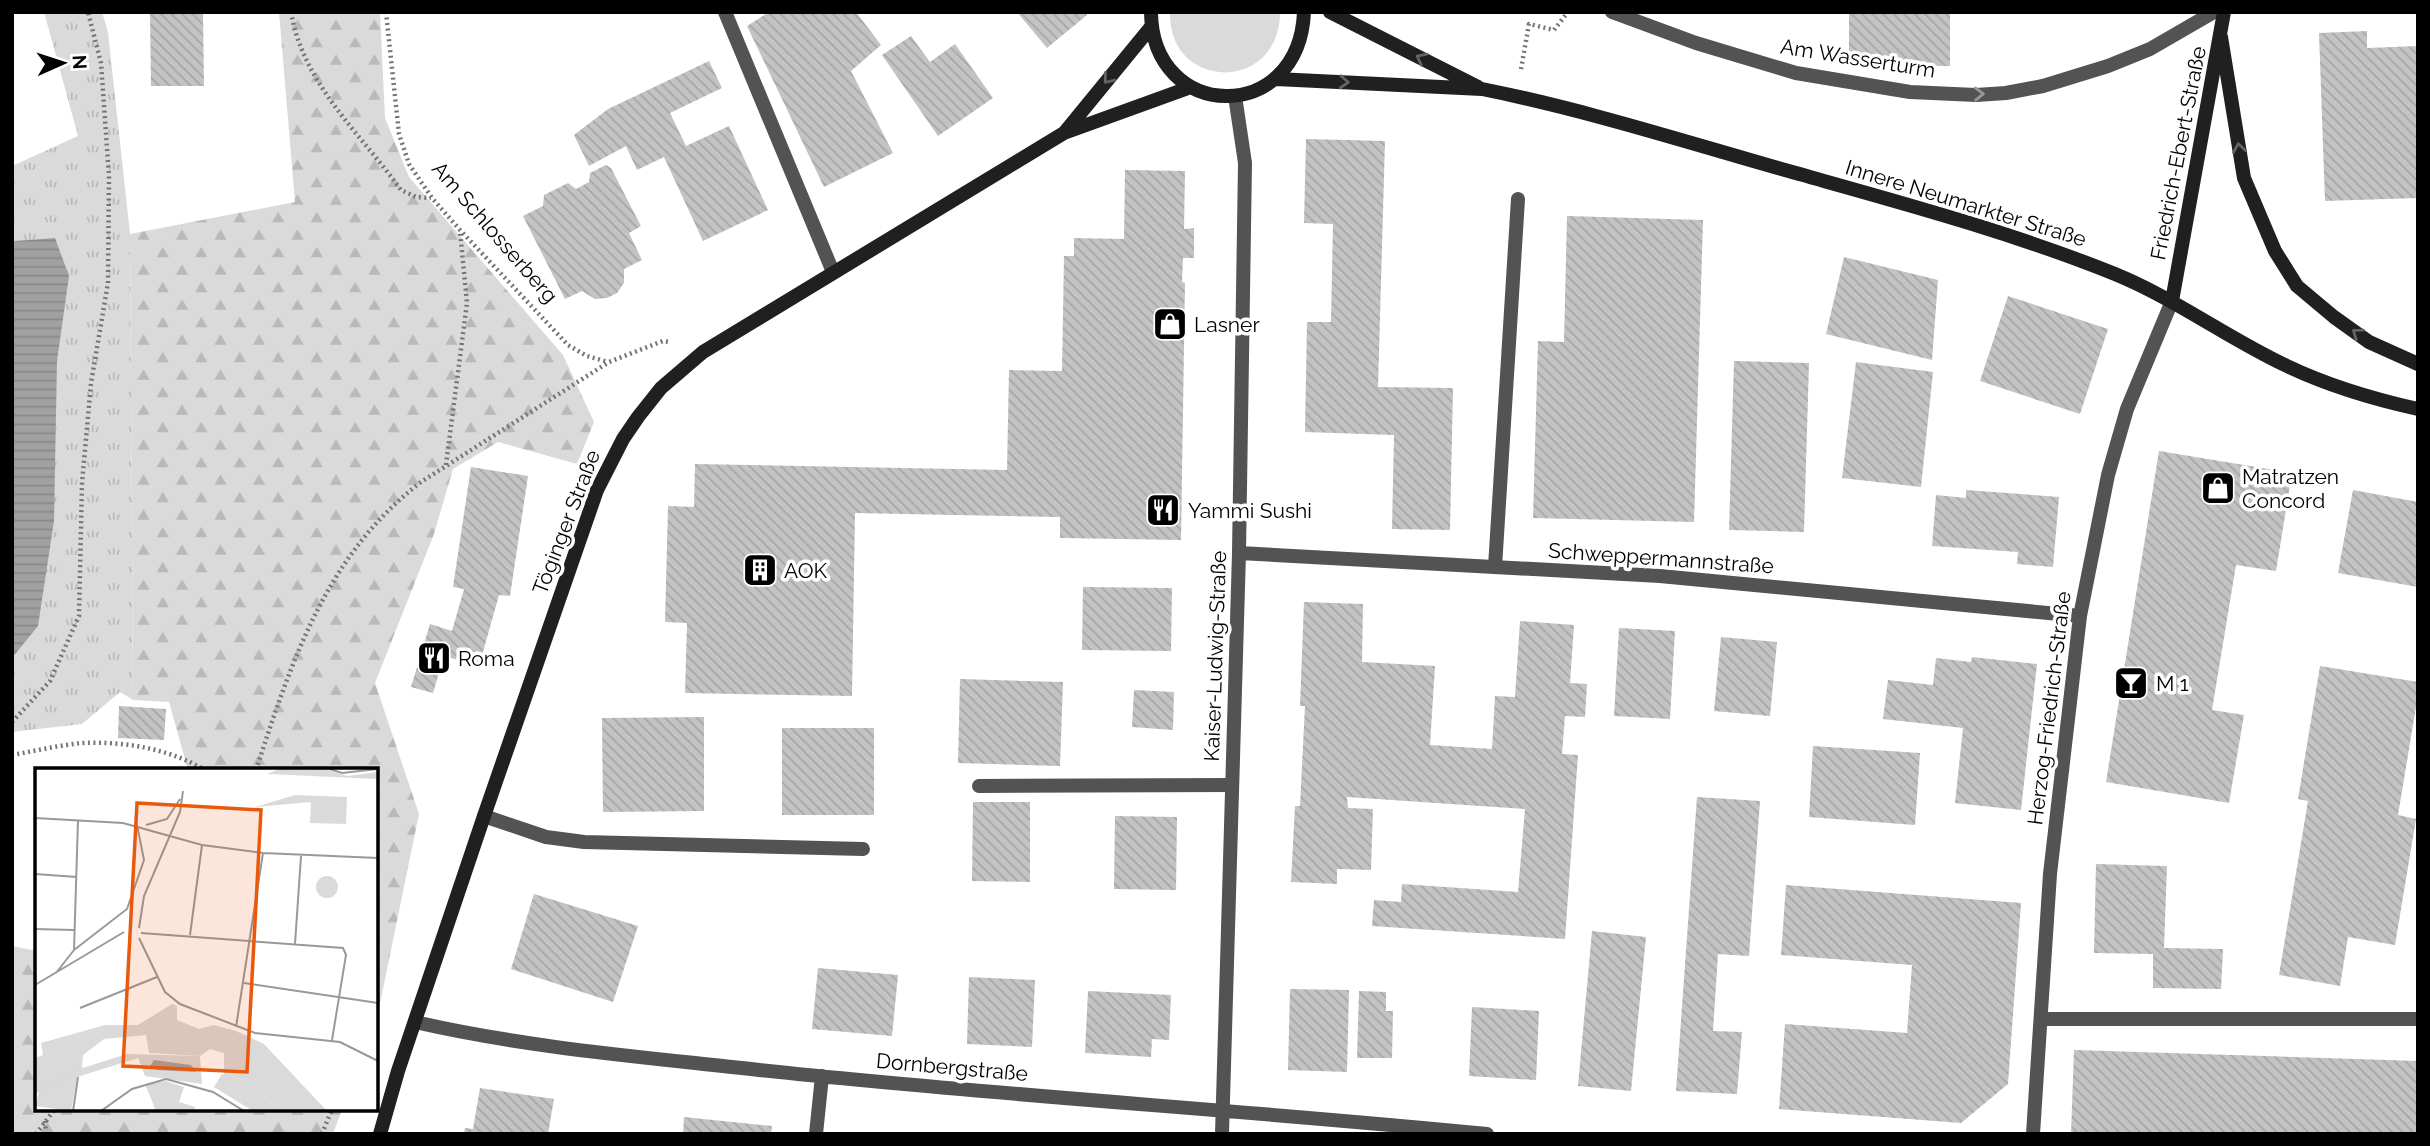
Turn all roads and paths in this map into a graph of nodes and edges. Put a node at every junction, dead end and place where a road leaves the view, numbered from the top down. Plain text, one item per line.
1 (88, 12) edge
2 (291, 12) edge
3 (386, 12) edge
4 (725, 12) edge
5 (1304, 12) edge
6 (1330, 12) edge
7 (1568, 12) edge
8 (1612, 12) edge
9 (2214, 12) edge
10 (2224, 12) edge
11 (1151, 19) edge
12 (2221, 37) junction
13 (1276, 79) junction
14 (1191, 87) junction
15 (1482, 89) junction
16 (1514, 95) junction
17 (1235, 96) junction
18 (1064, 133) junction
19 (432, 198) junction
20 (1518, 199) dead end
21 (460, 230) junction
22 (833, 272) junction
23 (2172, 301) junction
24 (704, 352) junction
25 (609, 362) junction
26 (2418, 364) edge
27 (2418, 409) edge
28 (446, 467) junction
29 (1239, 553) junction
30 (1495, 567) junction
31 (2080, 616) junction
32 (12, 722) edge
33 (12, 755) edge
34 (202, 768) edge
35 (257, 768) edge
36 (1232, 785) junction
37 (979, 786) dead end
38 (484, 816) junction
39 (863, 849) dead end
40 (2041, 1019) junction
41 (2418, 1019) edge
42 (415, 1022) junction
43 (822, 1076) junction
44 (53, 1111) edge
45 (331, 1111) edge
46 (1223, 1111) junction
47 (45, 1121) junction
48 (36, 1134) edge
49 (46, 1134) edge
50 (322, 1134) edge
51 (380, 1134) edge
52 (816, 1134) edge
53 (1222, 1134) edge
54 (1487, 1134) edge
55 (2033, 1134) edge

1 - 32 path
2 - 19 path
3 - 19 path, Am Schlosserberg
4 - 22 street
5 - 13 street
15 -> 6 street, Innere Neumarkter Straße
7 - 16 path
8 -> 9 street, Am Wasserturm
10 - 12 street, Friedrich-Ebert-Straße
11 - 14 street
11 -> 18 street, Töginger Straße
12 - 23 street, Friedrich-Ebert-Straße
26 -> 12 street
13 -> 15 street, Innere Neumarkter Straße
13 - 17 street
14 - 17 street
14 - 18 street, Töginger Straße
15 - 16 street, Innere Neumarkter Straße
16 - 23 street, Innere Neumarkter Straße
17 - 29 street, Kaiser-Ludwig-Straße
18 - 22 street, Töginger Straße
19 - 21 path, Am Schlosserberg
20 - 30 street
21 - 25 path, Am Schlosserberg
21 - 28 path
22 - 24 street, Töginger Straße
23 - 27 street, Innere Neumarkter Straße
23 - 31 street, Herzog-Friedrich-Straße
24 - 25 path
24 - 38 street, Töginger Straße
25 - 28 path
28 - 35 path
29 - 30 street, Schweppermannstraße
29 - 36 street, Kaiser-Ludwig-Straße
30 - 31 street, Schweppermannstraße
31 - 40 street, Herzog-Friedrich-Straße
33 - 34 path
36 - 37 street
36 - 46 street, Kaiser-Ludwig-Straße
38 - 39 street
38 - 42 street, Töginger Straße
40 - 41 street
40 - 55 street, Herzog-Friedrich-Straße
42 - 43 street, Dornbergstraße
42 - 51 street, Töginger Straße
43 - 46 street, Dornbergstraße
43 - 52 street
44 - 47 path
45 - 50 path
46 - 53 street, Kaiser-Ludwig-Straße
46 - 54 street, Dornbergstraße
47 - 48 path
47 - 49 path

